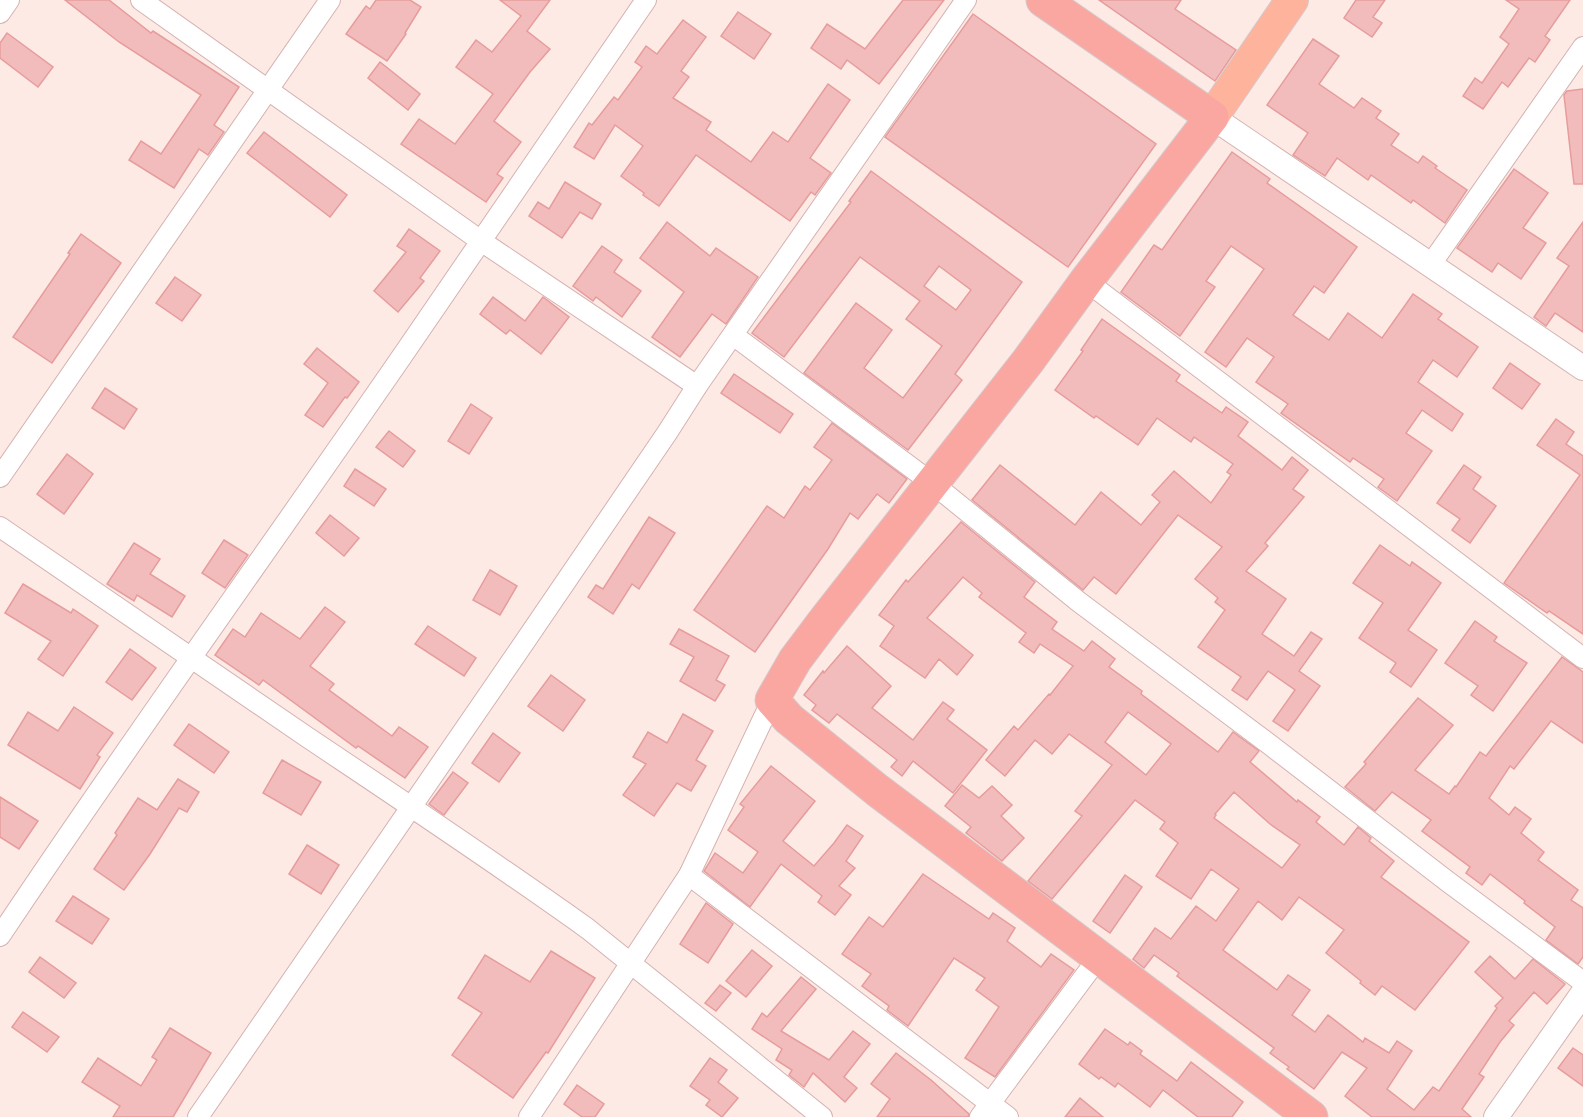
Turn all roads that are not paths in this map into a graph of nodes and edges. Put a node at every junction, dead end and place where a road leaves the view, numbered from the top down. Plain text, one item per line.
1 (9, 0) edge
2 (141, 0) edge
3 (330, 0) edge
4 (646, 0) edge
5 (966, 0) edge
6 (1043, 0) edge
7 (1292, 0) edge
8 (0, 13) edge
9 (1583, 47) edge
10 (269, 90) junction
11 (1212, 117) junction
12 (481, 241) junction
13 (1431, 264) junction
14 (1086, 281) junction
15 (733, 335) junction
16 (1583, 368) edge
17 (697, 386) junction
18 (0, 477) edge
19 (932, 483) junction
20 (0, 527) edge
21 (190, 658) junction
22 (1583, 658) edge
23 (772, 700) junction
24 (412, 807) junction
25 (689, 876) junction
26 (0, 936) edge
27 (1100, 957) junction
28 (630, 963) junction
29 (1583, 981) edge
30 (1583, 993) edge
31 (985, 1110) edge
32 (198, 1117) edge
33 (529, 1117) edge
34 (822, 1117) edge
35 (1008, 1117) edge
36 (1311, 1117) edge
37 (1496, 1117) edge

1 - 8 street
2 - 10 street
3 - 10 street
4 - 12 street
5 - 15 street
6 - 11 highway
7 - 11 main road
9 - 13 street
10 - 12 street
10 - 18 street
11 - 13 street
11 - 14 highway
12 - 17 street
12 - 21 street
13 - 16 street
14 - 19 highway
14 - 22 street
15 - 17 street
15 - 19 street
17 - 24 street
19 - 23 highway
19 - 29 street
20 - 21 street
21 - 24 street
21 - 26 street
23 - 25 street
23 - 27 highway
24 - 28 street
24 - 32 street
25 - 28 street
25 - 31 street
27 - 31 street
27 - 36 highway
28 - 33 street
28 - 34 street
30 - 37 street
31 - 35 street

